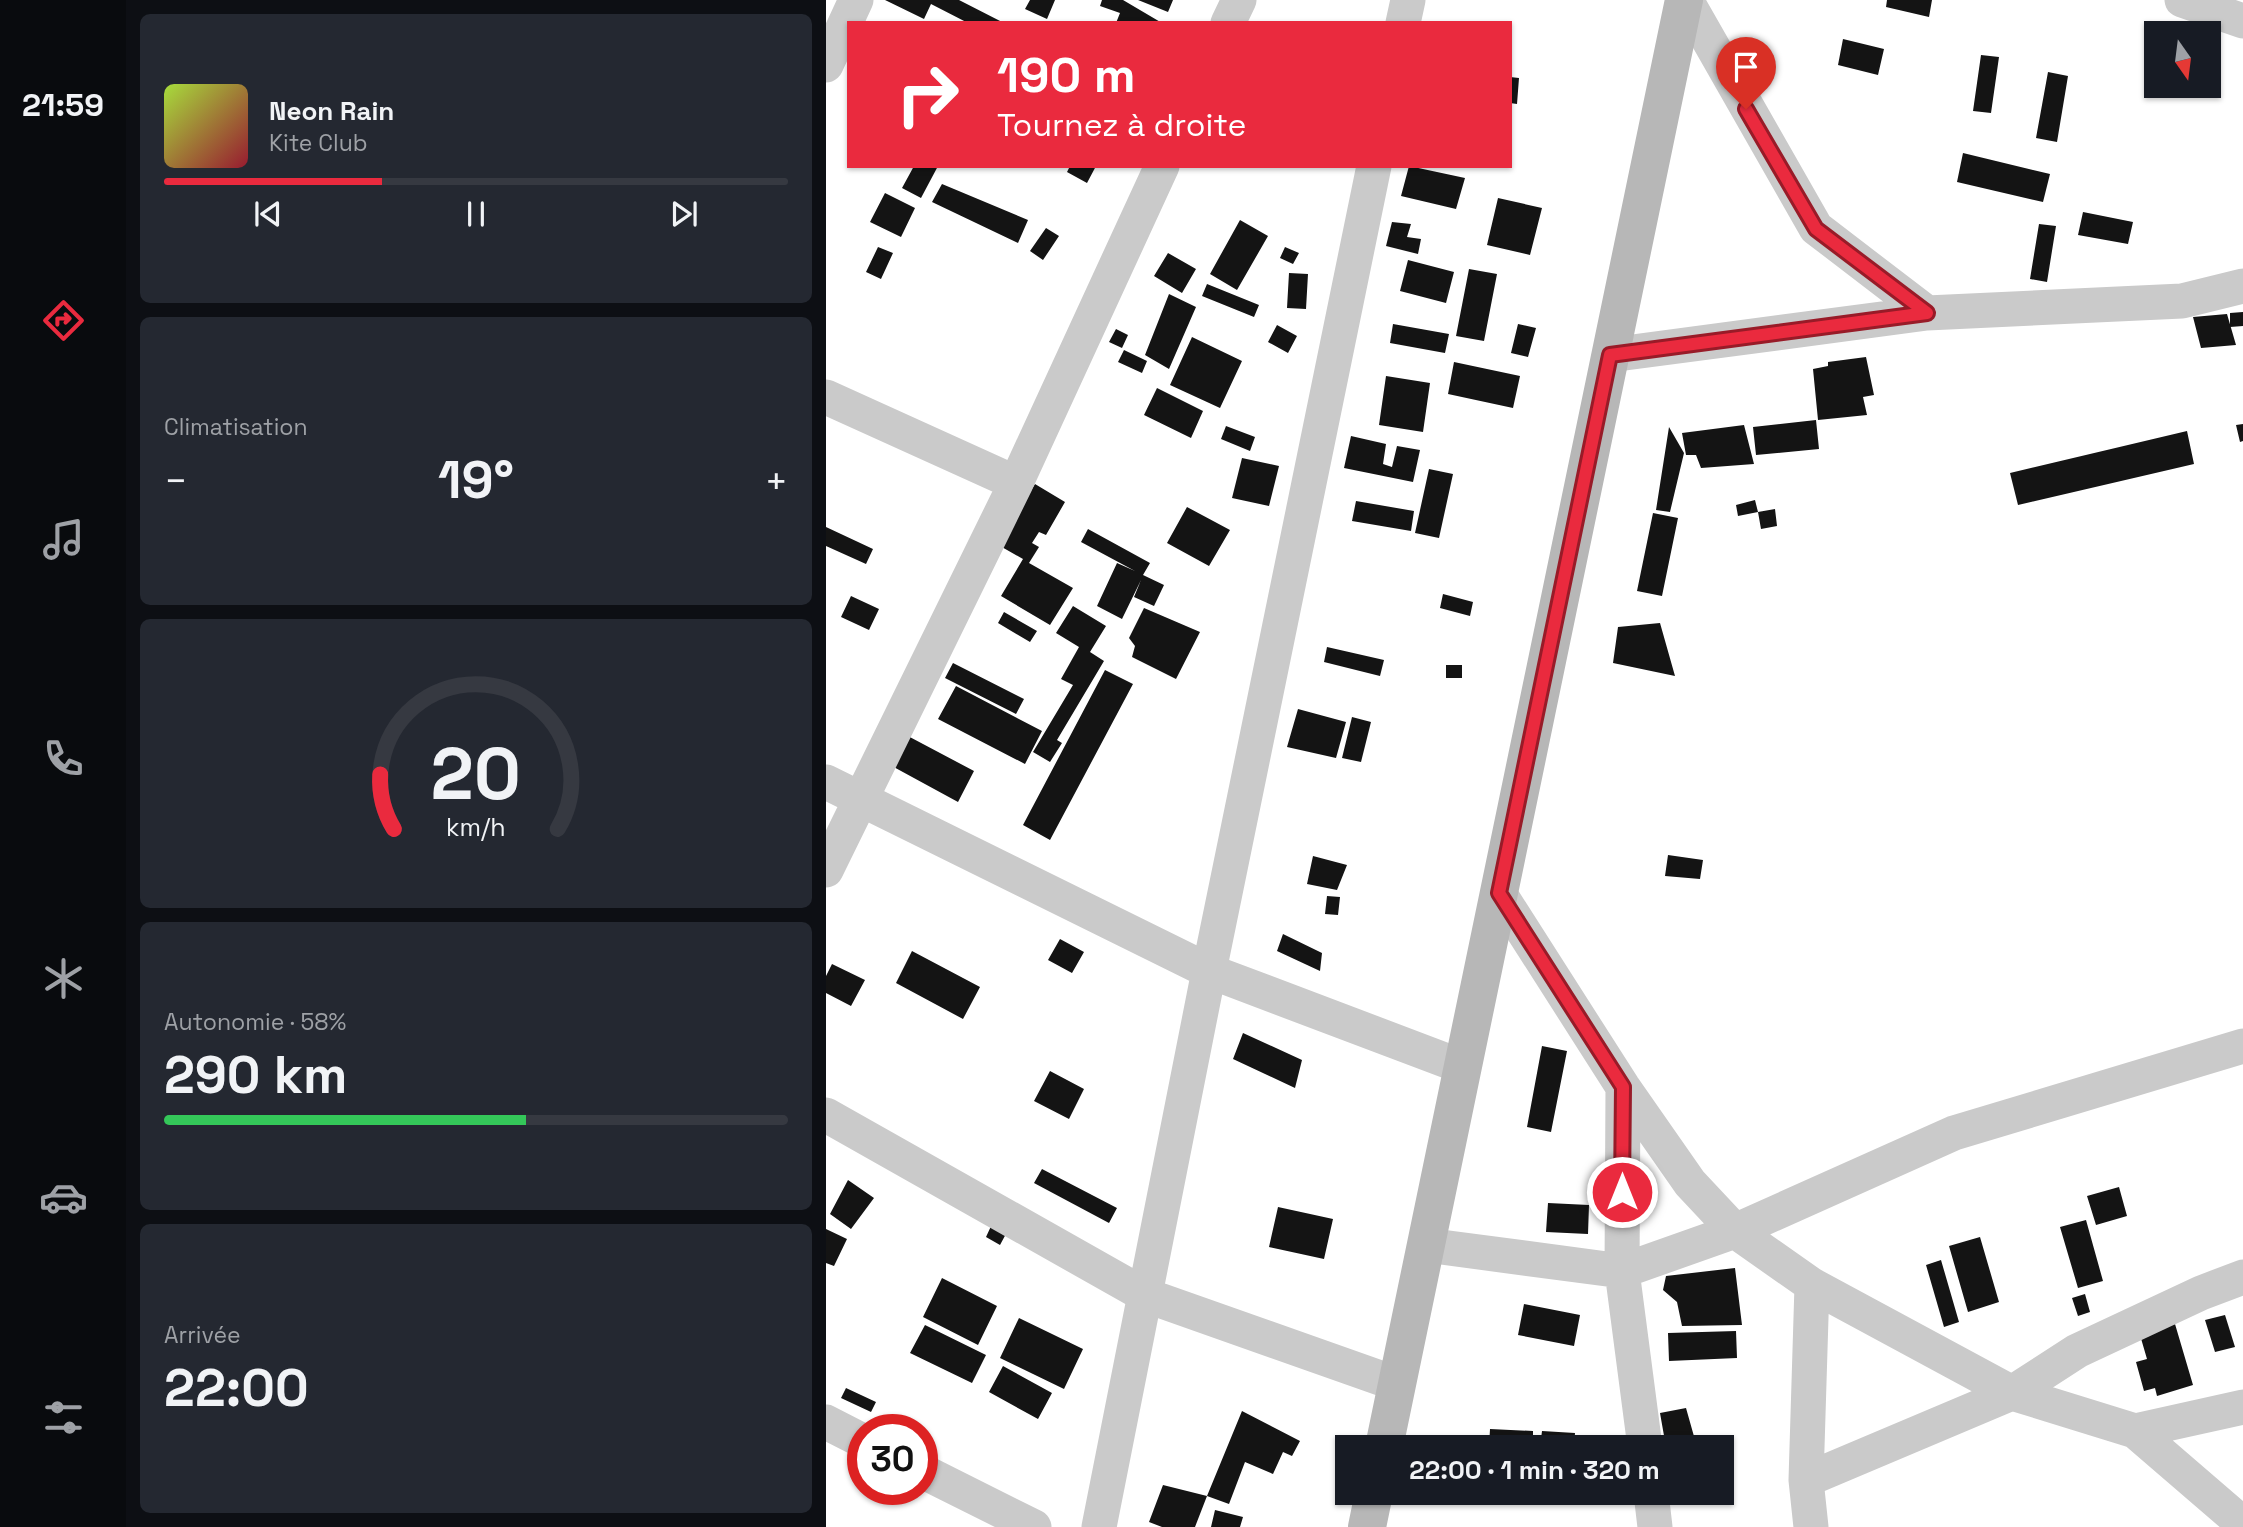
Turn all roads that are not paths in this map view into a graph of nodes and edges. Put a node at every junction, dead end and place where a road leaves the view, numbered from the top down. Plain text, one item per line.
1 (856, 0) edge
2 (1239, 0) edge
3 (1408, 0) edge
4 (1685, 0) edge
5 (2182, 0) edge
6 (1229, 21) edge
7 (1403, 21) edge
8 (2243, 21) edge
9 (826, 65) edge
10 (1161, 168) edge
11 (1374, 168) edge
12 (2243, 286) edge
13 (1927, 313) junction
14 (1610, 355) junction
15 (826, 397) edge
16 (1016, 483) junction
17 (826, 782) edge
18 (861, 799) junction
19 (826, 870) edge
20 (1499, 893) junction
21 (1209, 971) junction
22 (2243, 1046) edge
23 (1463, 1067) junction
24 (1623, 1087) junction
25 (826, 1115) edge
26 (1735, 1231) junction
27 (1426, 1245) junction
28 (1622, 1271) junction
29 (2243, 1277) edge
30 (1812, 1285) junction
31 (1145, 1295) junction
32 (1396, 1384) junction
33 (2012, 1393) junction
34 (2243, 1407) edge
35 (826, 1422) edge
36 (2135, 1431) junction
37 (847, 1433) edge
38 (1386, 1435) edge
39 (1643, 1435) edge
40 (938, 1479) edge
41 (1805, 1480) junction
42 (1372, 1505) edge
43 (1652, 1505) edge
44 (2243, 1524) edge
45 (1034, 1527) edge
46 (1099, 1527) edge
47 (1367, 1527) edge
48 (1655, 1527) edge
49 (1811, 1527) edge

1 - 9 street
2 - 6 street
3 - 7 street
4 - 13 street
4 - 14 street
5 - 8 street
10 - 16 street
11 - 21 street
12 - 13 street
13 - 14 street
14 - 20 street
15 - 16 street
16 - 18 street
17 - 18 street
18 - 19 street
18 - 21 street
20 - 23 street
20 - 24 street
21 - 23 street
21 - 31 street
22 - 26 street
23 - 27 street
24 - 26 street
24 - 28 street
25 - 31 street
26 - 28 street
26 - 30 street
27 - 28 street
27 - 32 street
28 - 39 street
29 - 33 street
30 - 33 street
30 - 41 street
31 - 32 street
31 - 46 street
32 - 38 street
33 - 36 street
33 - 41 street
34 - 36 street
35 - 37 street
36 - 44 street
40 - 45 street
41 - 49 street
42 - 47 street
43 - 48 street

